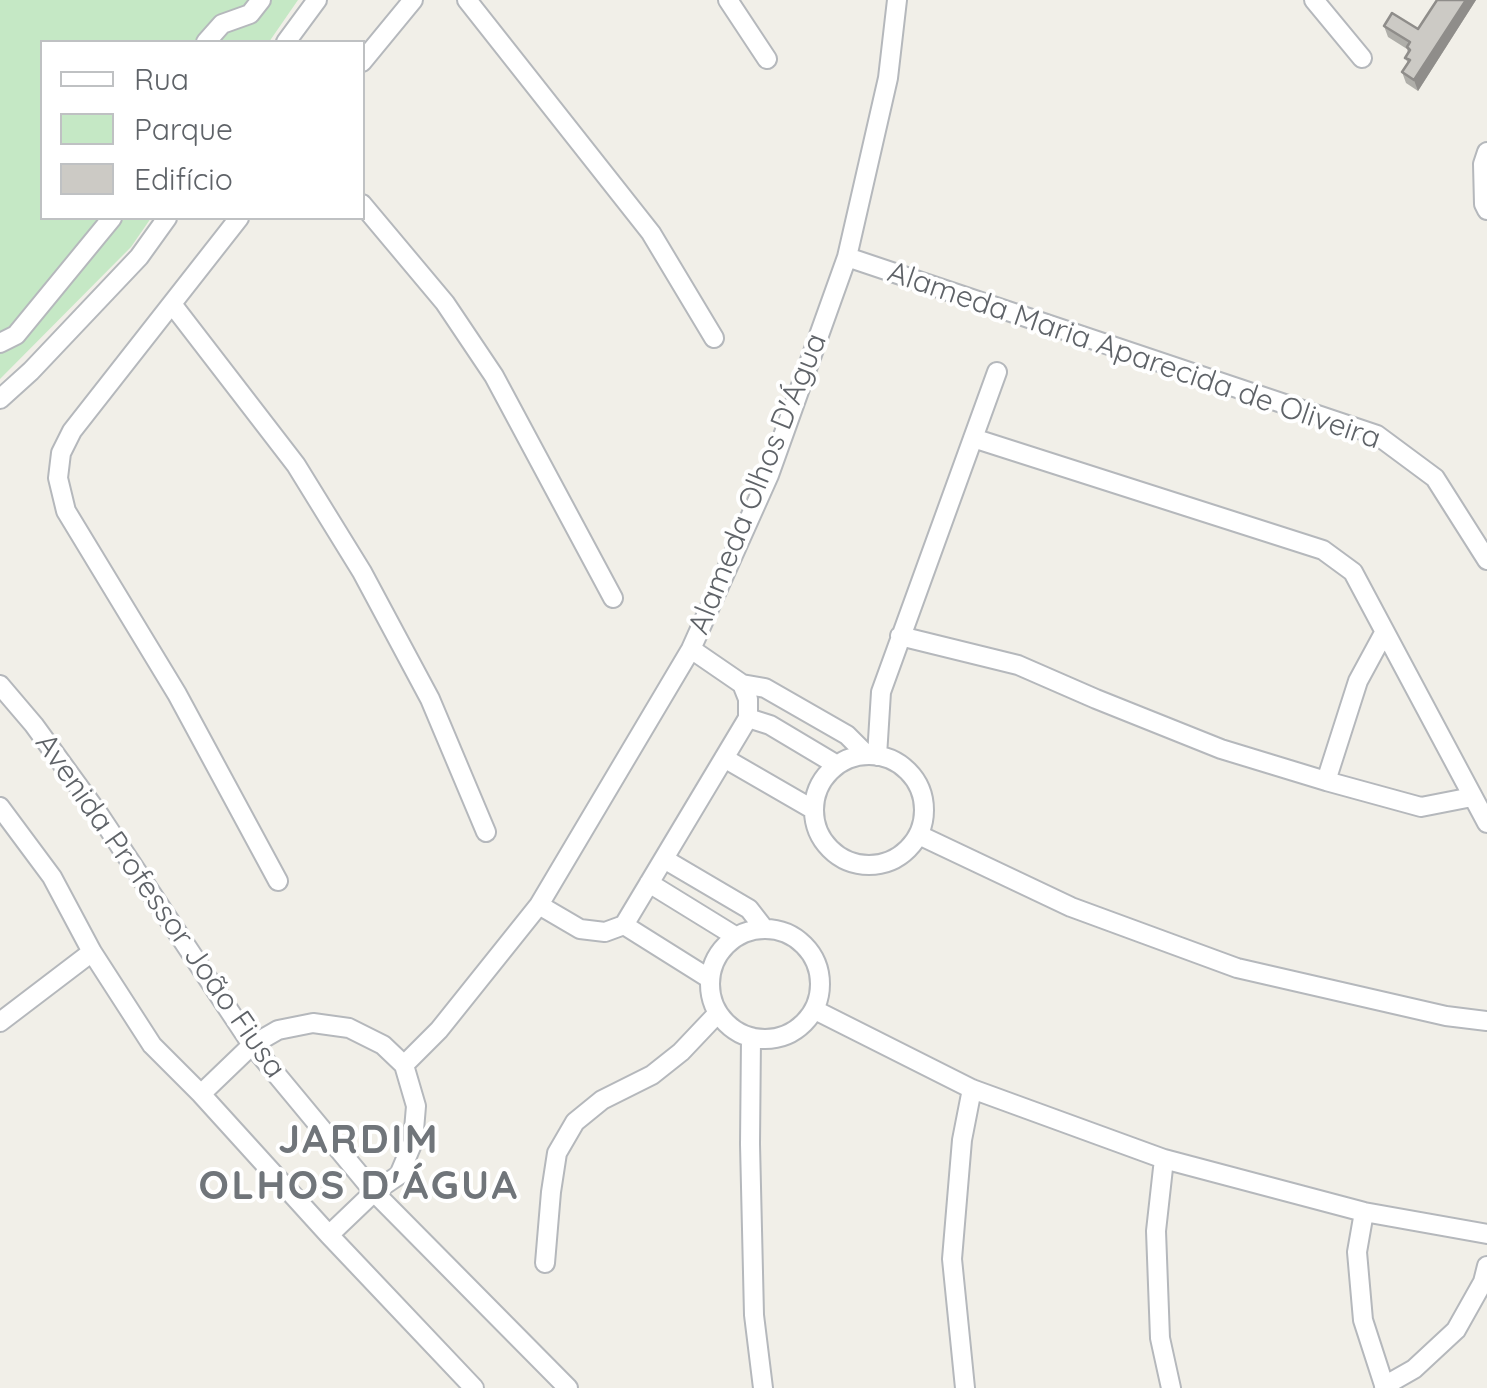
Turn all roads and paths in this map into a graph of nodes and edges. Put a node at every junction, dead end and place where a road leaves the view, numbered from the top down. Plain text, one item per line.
1 (261, 0) edge
2 (317, 0) edge
3 (412, 0) edge
4 (467, 0) edge
5 (728, 0) edge
6 (898, 0) edge
7 (1314, 0) edge
8 (208, 40) edge
9 (287, 40) edge
10 (365, 58) edge
11 (1362, 58) dead end
12 (767, 59) dead end
13 (1487, 152) edge
14 (365, 208) edge
15 (1487, 210) edge
16 (110, 220) edge
17 (166, 220) edge
18 (237, 220) edge
19 (847, 257) junction
20 (172, 304) junction
21 (714, 338) dead end
22 (0, 343) edge
23 (997, 372) dead end
24 (0, 399) edge
25 (973, 438) junction
26 (1487, 560) edge
27 (613, 598) dead end
28 (1384, 634) junction
29 (900, 636) junction
30 (691, 649) junction
31 (742, 684) junction
32 (0, 685) edge
33 (748, 718) junction
34 (872, 755) junction
35 (724, 758) junction
36 (837, 766) junction
37 (1326, 781) junction
38 (1472, 796) junction
39 (0, 807) edge
40 (814, 810) junction
41 (1487, 824) edge
42 (486, 832) dead end
43 (919, 835) junction
44 (664, 858) junction
45 (278, 881) dead end
46 (649, 883) junction
47 (539, 905) junction
48 (624, 925) junction
49 (763, 927) junction
50 (735, 936) junction
51 (92, 952) junction
52 (710, 979) junction
53 (815, 1010) junction
54 (717, 1014) junction
55 (1487, 1021) edge
56 (0, 1022) edge
57 (751, 1036) junction
58 (252, 1046) junction
59 (404, 1065) junction
60 (972, 1089) junction
61 (201, 1094) junction
62 (1164, 1159) junction
63 (374, 1192) junction
64 (1364, 1212) junction
65 (1487, 1234) edge
66 (328, 1235) junction
67 (546, 1262) dead end
68 (1487, 1266) edge
69 (1385, 1387) edge
70 (474, 1388) edge
71 (568, 1388) edge
72 (763, 1388) edge
73 (965, 1388) edge
74 (1172, 1388) edge

1 - 8 street
2 - 9 street
3 - 10 street
4 - 21 street
5 - 12 street
6 - 19 street, Alameda Olhos D'Água
7 - 11 street
13 - 15 street
14 - 27 street
16 - 22 street
17 - 24 street
18 - 20 street
19 - 26 street, Alameda Maria Aparecida de Oliveira
19 - 30 street, Alameda Olhos D'Água
20 - 42 street
20 - 45 street
23 - 25 street
25 - 28 street
25 - 29 street
28 - 37 street
28 - 38 street
29 - 34 street
29 - 37 street
30 - 31 street
30 - 47 street, Alameda Olhos D'Água
31 - 33 street
31 - 34 street
32 - 58 street, Avenida Professor João Fiusa
33 - 35 street
33 - 36 street
34 - 36 street
34 - 43 street
35 - 40 street
35 - 44 street
36 - 40 street
37 - 38 street
38 - 41 street
39 - 51 street
40 - 43 street
43 - 55 street
44 - 46 street
44 - 49 street
46 - 48 street
46 - 50 street
47 - 48 street
47 - 59 street, Alameda Olhos D'Água
48 - 52 street
49 - 50 street
49 - 53 street
50 - 52 street
51 - 56 street
51 - 61 street
52 - 54 street
53 - 57 street
53 - 60 street
54 - 57 street
54 - 67 street
57 - 72 street
58 - 59 street
58 - 61 street
58 - 63 street, Avenida Professor João Fiusa
59 - 63 street
60 - 62 street
60 - 73 street
61 - 66 street
62 - 64 street
62 - 74 street
63 - 66 street
63 - 71 street, Avenida Professor João Fiusa
64 - 65 street
64 - 69 street
66 - 70 street
68 - 69 street

